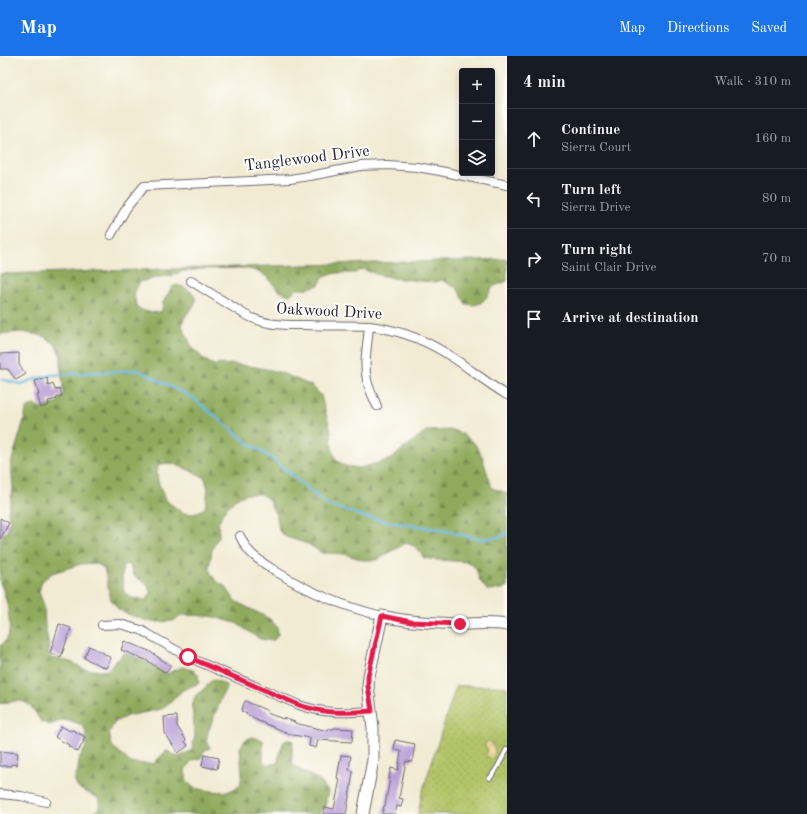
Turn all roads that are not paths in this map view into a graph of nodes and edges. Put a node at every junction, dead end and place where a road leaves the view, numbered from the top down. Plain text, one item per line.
1 (507, 185) edge
2 (111, 235) dead end
3 (191, 281) dead end
4 (369, 326) junction
5 (507, 395) edge
6 (377, 406) dead end
7 (240, 536) dead end
8 (382, 616) junction
9 (102, 625) dead end
10 (507, 625) edge
11 (372, 711) junction
12 (507, 749) edge
13 (490, 778) dead end
14 (0, 794) edge
15 (46, 802) dead end
16 (363, 814) edge

1 - 2 street, Tanglewood Drive
3 - 4 street, Oakwood Drive
4 - 5 street, Oakwood Drive
4 - 6 street
7 - 8 street
8 - 10 street
8 - 11 street
9 - 11 street
11 - 16 street
12 - 13 lane
14 - 15 street

